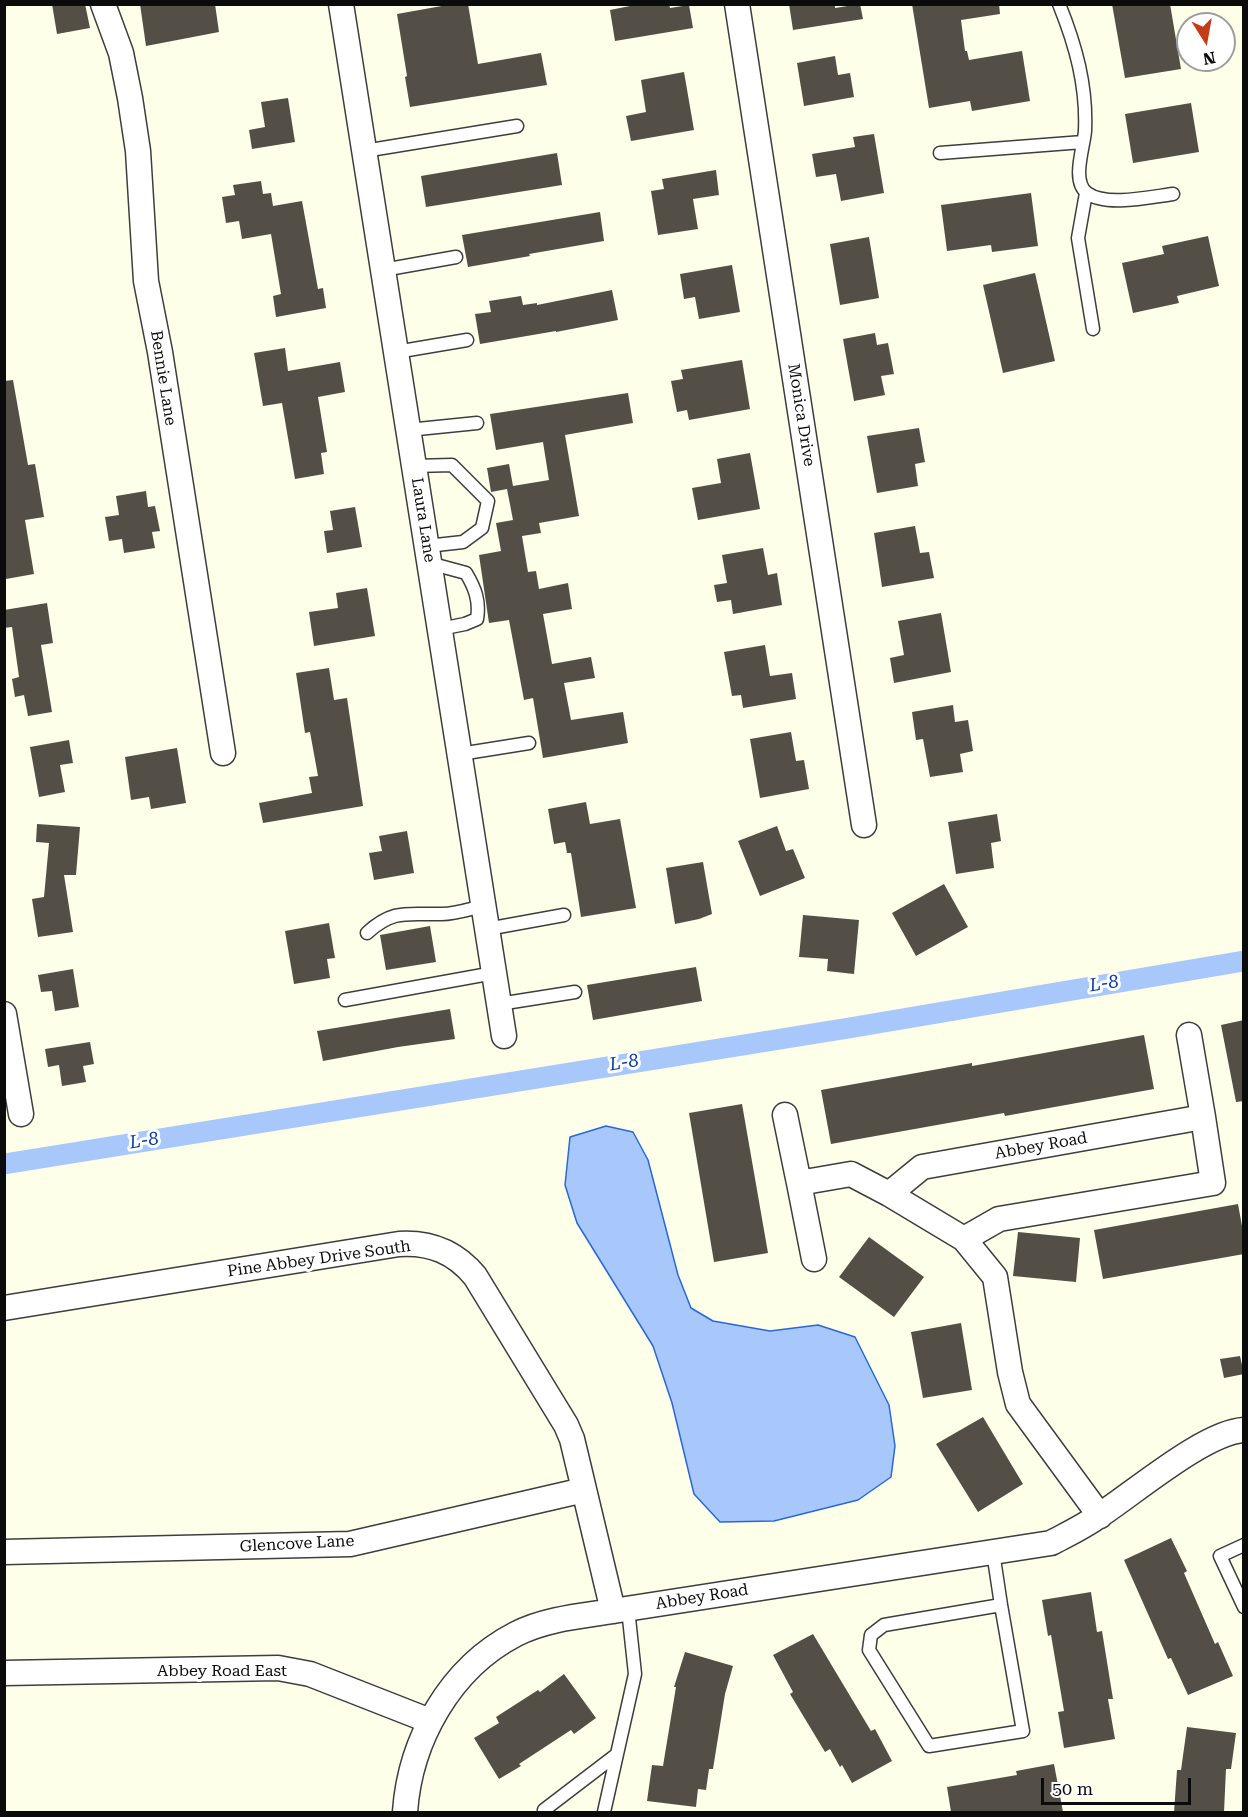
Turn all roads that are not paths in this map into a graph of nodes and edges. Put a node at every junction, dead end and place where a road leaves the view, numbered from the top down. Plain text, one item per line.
1 (103, 4) edge
2 (342, 4) edge
3 (737, 4) edge
4 (1059, 4) edge
5 (517, 126) dead end
6 (1083, 142) junction
7 (364, 151) junction
8 (940, 153) dead end
9 (1086, 193) junction
10 (1173, 194) dead end
11 (456, 257) dead end
12 (383, 270) junction
13 (1093, 329) dead end
14 (467, 340) dead end
15 (396, 352) junction
16 (477, 423) dead end
17 (408, 430) junction
18 (414, 466) junction
19 (428, 555) junction
20 (440, 629) junction
21 (529, 743) dead end
22 (223, 753) dead end
23 (460, 754) junction
24 (864, 825) dead end
25 (564, 915) dead end
26 (485, 918) junction
27 (367, 933) dead end
28 (494, 973) junction
29 (575, 992) dead end
30 (345, 1000) dead end
31 (499, 1004) junction
32 (4, 1014) edge
33 (1189, 1035) dead end
34 (504, 1036) dead end
35 (21, 1114) dead end
36 (785, 1115) dead end
37 (1203, 1117) junction
38 (799, 1183) junction
39 (889, 1194) junction
40 (964, 1239) junction
41 (814, 1259) dead end
42 (4, 1308) edge
43 (1244, 1430) edge
44 (584, 1490) junction
45 (1100, 1516) junction
46 (1244, 1545) edge
47 (4, 1552) edge
48 (993, 1552) junction
49 (1000, 1605) junction
50 (1244, 1607) edge
51 (621, 1610) junction
52 (4, 1673) edge
53 (430, 1721) junction
54 (616, 1755) junction
55 (405, 1812) edge
56 (545, 1812) edge
57 (604, 1812) edge

1 - 22 street, Bennie Lane
2 - 7 street, Laura Lane
3 - 24 street, Monica Drive
4 - 6 lane
5 - 7 lane
6 - 8 lane
6 - 9 lane
7 - 12 street, Laura Lane
9 - 10 lane
9 - 13 lane
11 - 12 lane
12 - 15 street, Laura Lane
14 - 15 lane
15 - 17 street, Laura Lane
16 - 17 lane
17 - 18 street, Laura Lane
18 - 19 street, Laura Lane
18 - 19 lane
19 - 20 street, Laura Lane
19 - 20 lane
20 - 23 street, Laura Lane
21 - 23 lane
23 - 26 street, Laura Lane
25 - 26 lane
26 - 27 lane
26 - 28 street, Laura Lane
28 - 30 lane
28 - 31 street, Laura Lane
29 - 31 lane
31 - 34 street, Laura Lane
32 - 35 street
33 - 37 street
36 - 38 street
37 - 39 street, Abbey Road
37 - 40 street
38 - 39 street
38 - 41 street
39 - 40 street
40 - 45 street
42 - 44 street, Pine Abbey Drive South
43 - 45 street, Abbey Road
44 - 47 street, Glencove Lane
44 - 51 street, Pine Abbey Drive South
45 - 48 street, Abbey Road
46 - 50 lane
48 - 49 lane
48 - 51 street, Abbey Road
49 - 49 lane
51 - 53 street, Abbey Road
51 - 54 lane
52 - 53 street, Abbey Road East
53 - 55 street, Abbey Road
54 - 56 lane
54 - 57 lane

